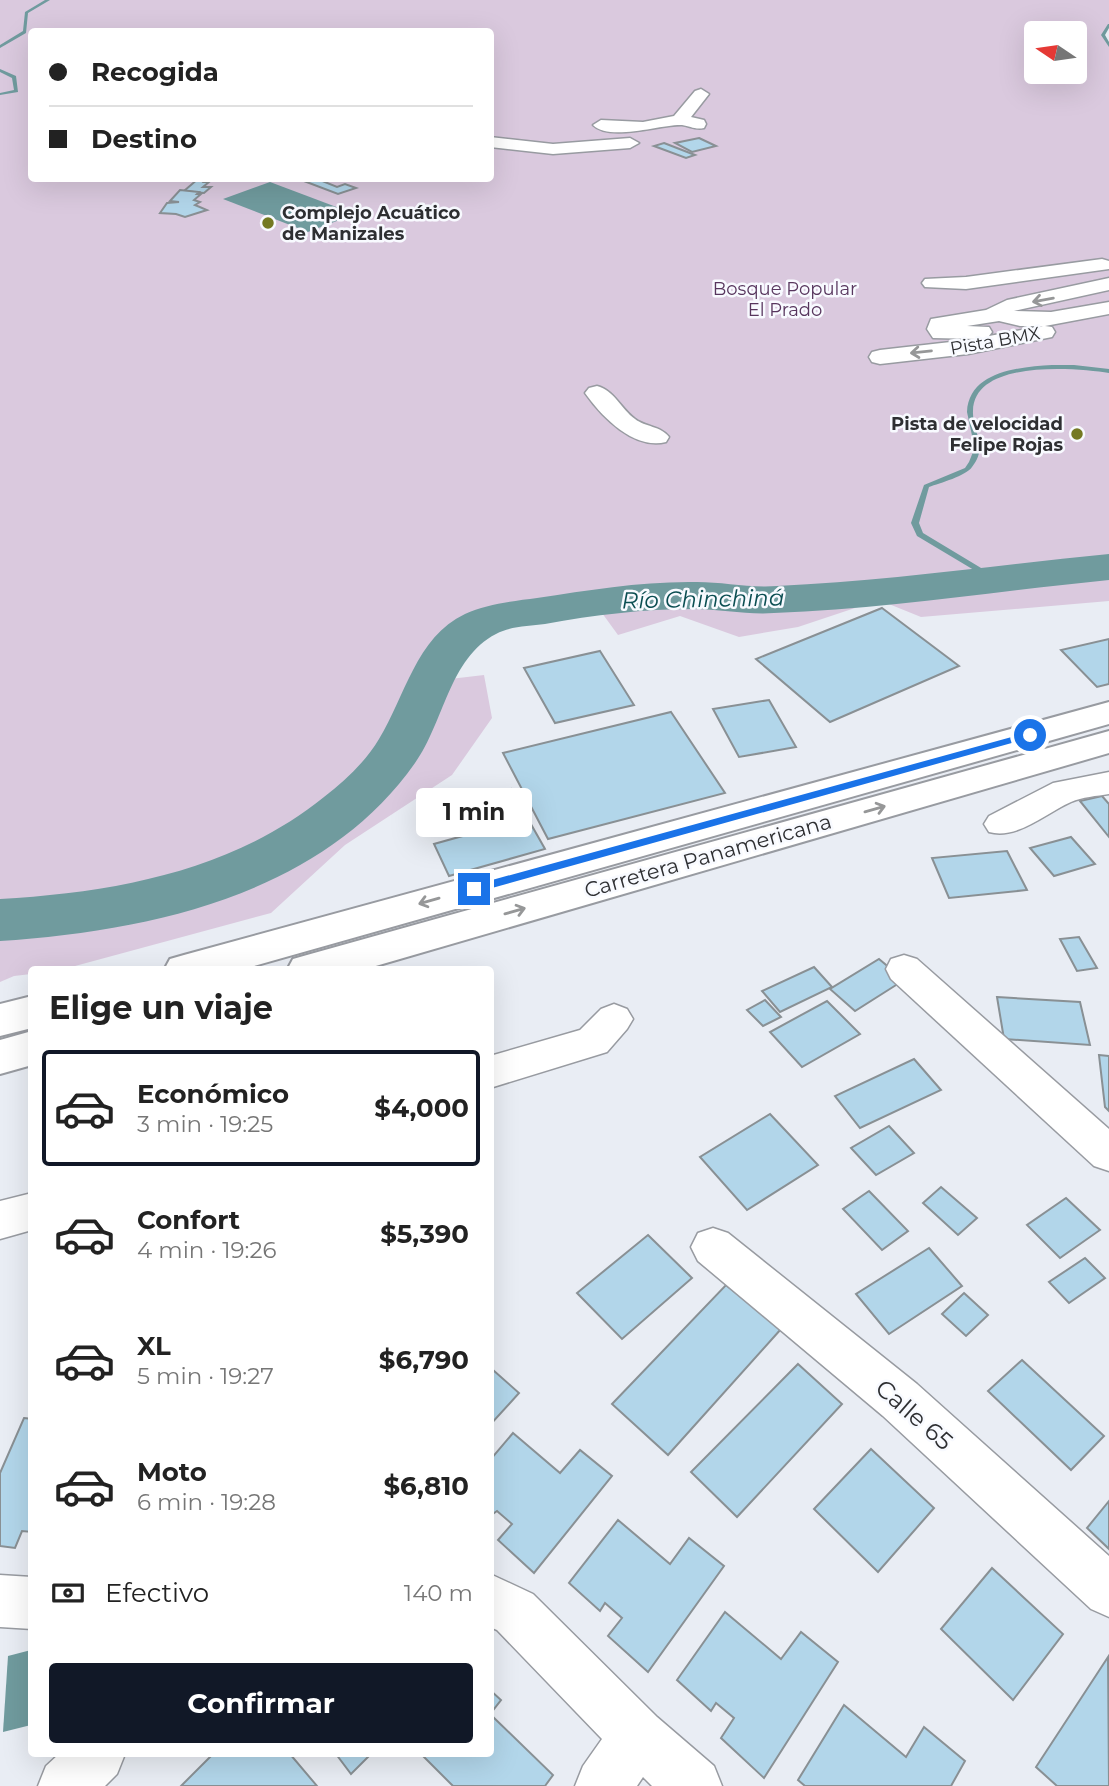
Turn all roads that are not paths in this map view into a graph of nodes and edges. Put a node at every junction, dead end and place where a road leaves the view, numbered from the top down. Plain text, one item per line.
1 (701, 94) dead end
2 (680, 120) junction
3 (698, 124) dead end
4 (600, 125) dead end
5 (494, 131) edge
6 (494, 142) edge
7 (630, 143) dead end
8 (598, 144) junction
9 (1106, 271) edge
10 (932, 284) dead end
11 (944, 306) dead end
12 (1000, 314) junction
13 (1102, 314) edge
14 (880, 357) dead end
15 (597, 393) dead end
16 (657, 437) dead end
17 (1109, 713) edge
18 (1109, 742) edge
19 (1109, 783) edge
20 (1001, 824) dead end
21 (198, 966) edge
22 (321, 966) edge
23 (904, 969) dead end
24 (28, 1013) edge
25 (614, 1019) dead end
26 (0, 1020) edge
27 (28, 1049) edge
28 (0, 1057) edge
29 (494, 1071) edge
30 (1109, 1154) edge
31 (28, 1212) edge
32 (0, 1220) edge
33 (713, 1247) dead end
34 (1109, 1591) edge
35 (0, 1601) edge
36 (494, 1602) edge
37 (28, 1603) edge
38 (638, 1736) junction
39 (603, 1786) edge
40 (694, 1786) edge

1 - 2 street
2 - 3 street
2 - 4 street
5 - 8 street
6 - 8 street
7 - 8 street
9 - 10 street
9 - 11 street
9 -> 12 street, Pista BMX
12 - 13 street, Pista BMX
12 - 13 street, Pista BMX
13 -> 14 street, Pista BMX
15 - 16 street
17 -> 21 highway, Carretera Panamericana
22 -> 18 highway, Carretera Panamericana
19 - 20 street
23 - 30 street
24 - 26 highway
25 - 29 street
27 - 28 highway
31 - 32 street
33 - 34 street, Calle 65
35 - 37 street
36 - 38 street
38 - 39 street
38 - 40 street

